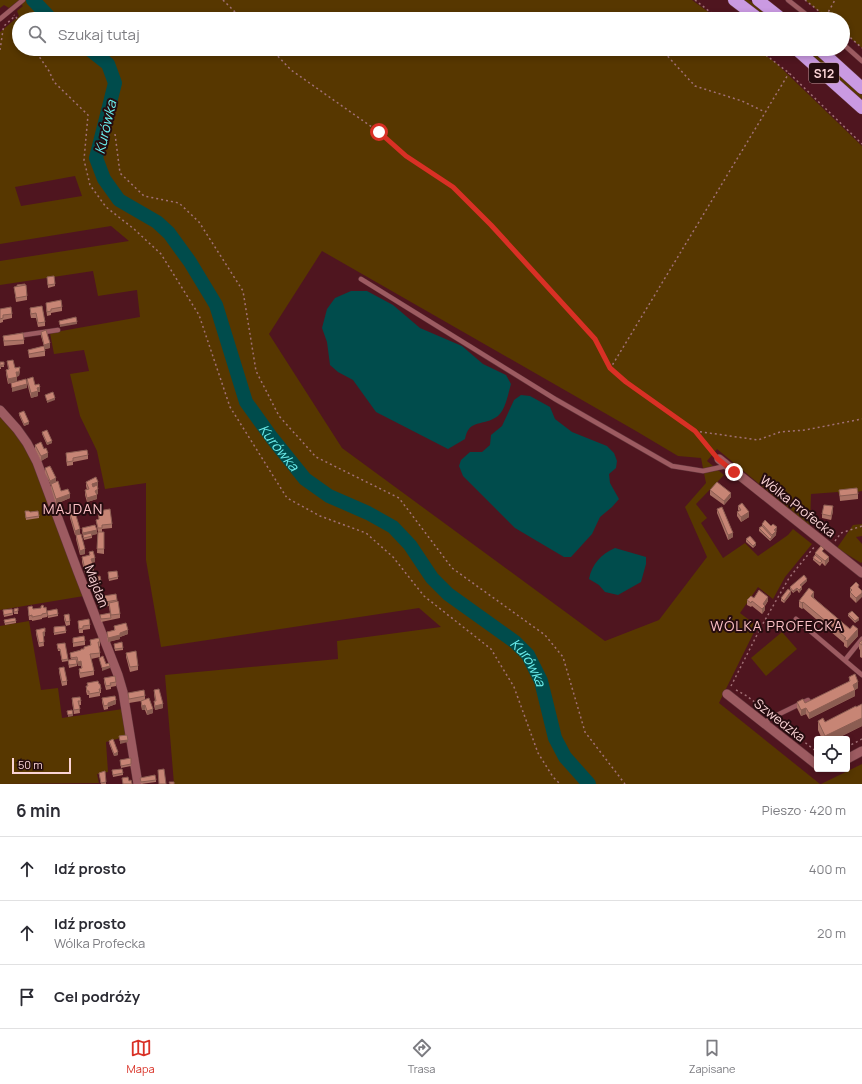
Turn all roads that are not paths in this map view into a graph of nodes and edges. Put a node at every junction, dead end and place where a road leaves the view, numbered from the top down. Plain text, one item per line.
1 (23, 0) edge
2 (734, 0) edge
3 (758, 0) edge
4 (788, 0) edge
5 (750, 12) edge
6 (773, 12) edge
7 (803, 12) edge
8 (0, 19) edge
9 (850, 50) edge
10 (804, 56) edge
11 (826, 56) edge
12 (862, 61) edge
13 (862, 88) edge
14 (862, 108) edge
15 (361, 279) dead end
16 (58, 330) dead end
17 (10, 337) edge
18 (0, 410) edge
19 (718, 459) road end
20 (726, 466) junction
21 (862, 573) edge
22 (796, 618) dead end
23 (862, 639) edge
24 (844, 660) junction
25 (862, 675) edge
26 (727, 694) road end
27 (810, 703) edge
28 (764, 724) junction
29 (862, 751) edge
30 (850, 757) edge
31 (814, 763) edge
32 (138, 784) edge

1 - 8 lane
2 - 5 highway
3 - 6 highway
4 - 7 lane
9 - 12 lane
10 - 14 highway, S12
11 - 13 highway, S12
15 - 20 lane
16 - 17 lane
18 - 32 street, Majdan
19 - 20 street, Wólka Profecka
20 - 21 street, Wólka Profecka
22 - 24 lane
23 - 24 lane
24 - 25 lane
26 - 28 street, Szwedzka
27 - 28 lane
28 - 31 street, Szwedzka
29 - 30 street

